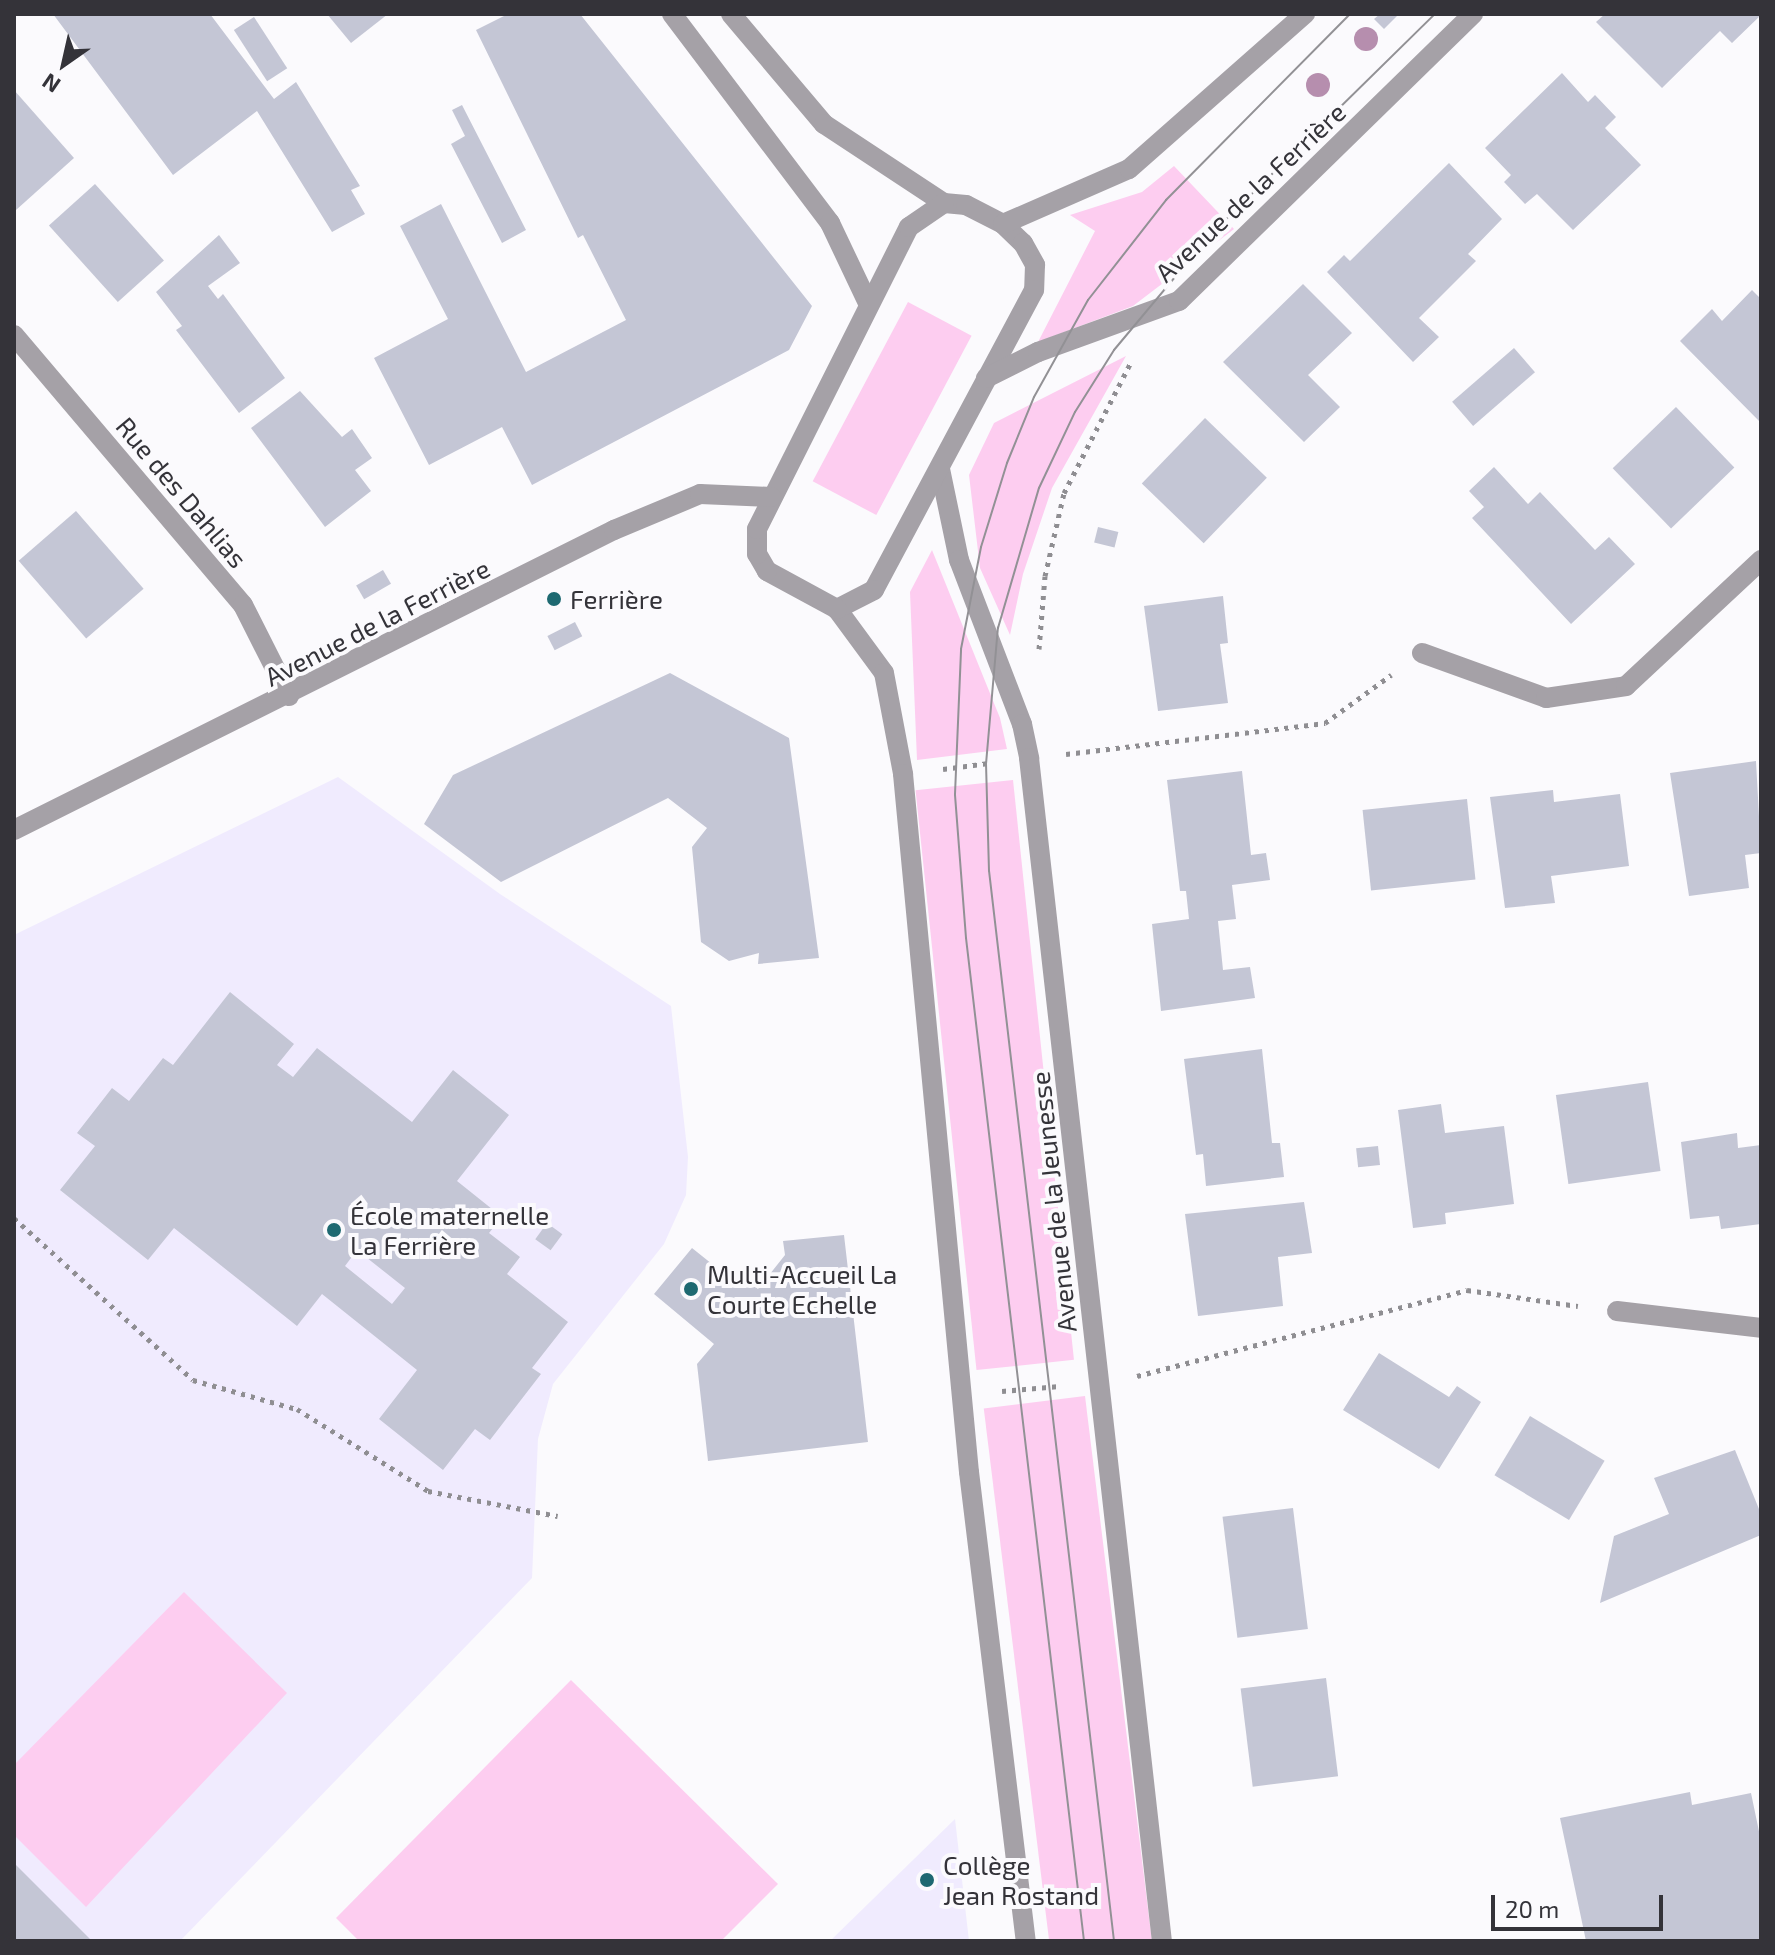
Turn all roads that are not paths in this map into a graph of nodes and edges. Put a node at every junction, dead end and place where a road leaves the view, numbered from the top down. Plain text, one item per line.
1 (672, 14) edge
2 (731, 14) edge
3 (1305, 14) edge
4 (1473, 14) edge
5 (944, 203) junction
6 (1003, 224) junction
7 (868, 303) junction
8 (14, 335) edge
9 (986, 378) junction
10 (940, 469) junction
11 (771, 497) junction
12 (1761, 560) edge
13 (837, 609) junction
14 (1422, 653) road end
15 (289, 696) junction
16 (14, 830) edge
17 (1617, 1311) road end
18 (1761, 1328) edge
19 (1026, 1941) edge
20 (1162, 1941) edge

1 - 7 street
2 - 5 street
3 - 6 street
4 - 9 street, Avenue de la Ferrière
5 - 6 street
5 - 7 street
6 - 9 street
7 - 11 street
8 - 15 street, Rue des Dahlias
9 - 10 street
10 - 13 street
10 - 20 street, Avenue de la Jeunesse
11 - 13 street
11 - 15 street, Avenue de la Ferrière
12 - 14 street
13 - 19 street
15 - 16 street, Avenue de la Ferrière
17 - 18 street

